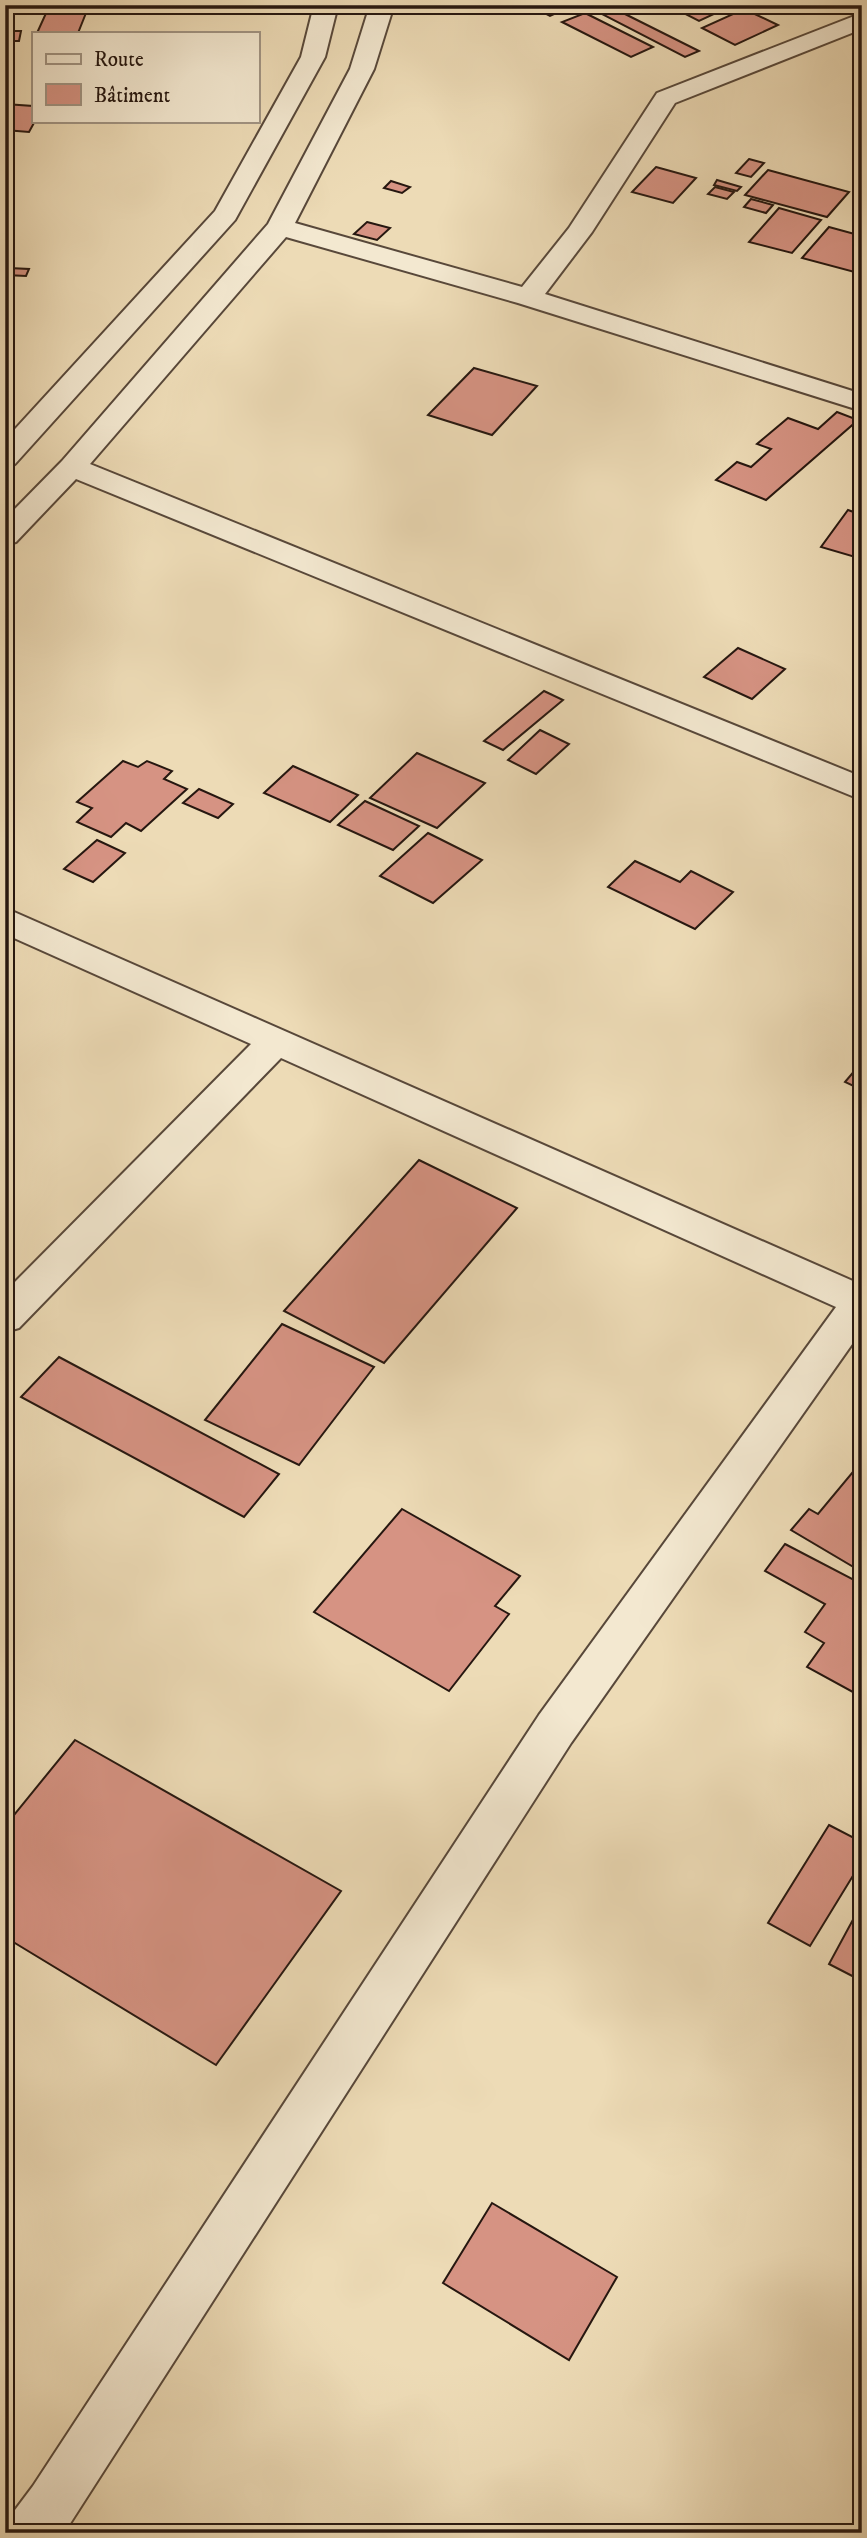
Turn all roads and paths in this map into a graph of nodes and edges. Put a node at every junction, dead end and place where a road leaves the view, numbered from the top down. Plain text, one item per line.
1 (326, 5) edge
2 (382, 5) edge
3 (862, 20) edge
4 (280, 227) junction
5 (528, 297) junction
6 (862, 402) edge
7 (5, 458) edge
8 (72, 467) junction
9 (5, 537) edge
10 (862, 789) edge
11 (5, 920) edge
12 (276, 1041) junction
13 (861, 1301) edge
14 (5, 1317) edge
15 (31, 2533) edge

1 - 7 street
2 - 4 street
3 - 5 street
4 - 5 street
4 - 8 street
5 - 6 street
8 - 9 street
8 - 10 street
11 - 12 street
12 - 13 street
12 - 14 street
13 - 15 street

